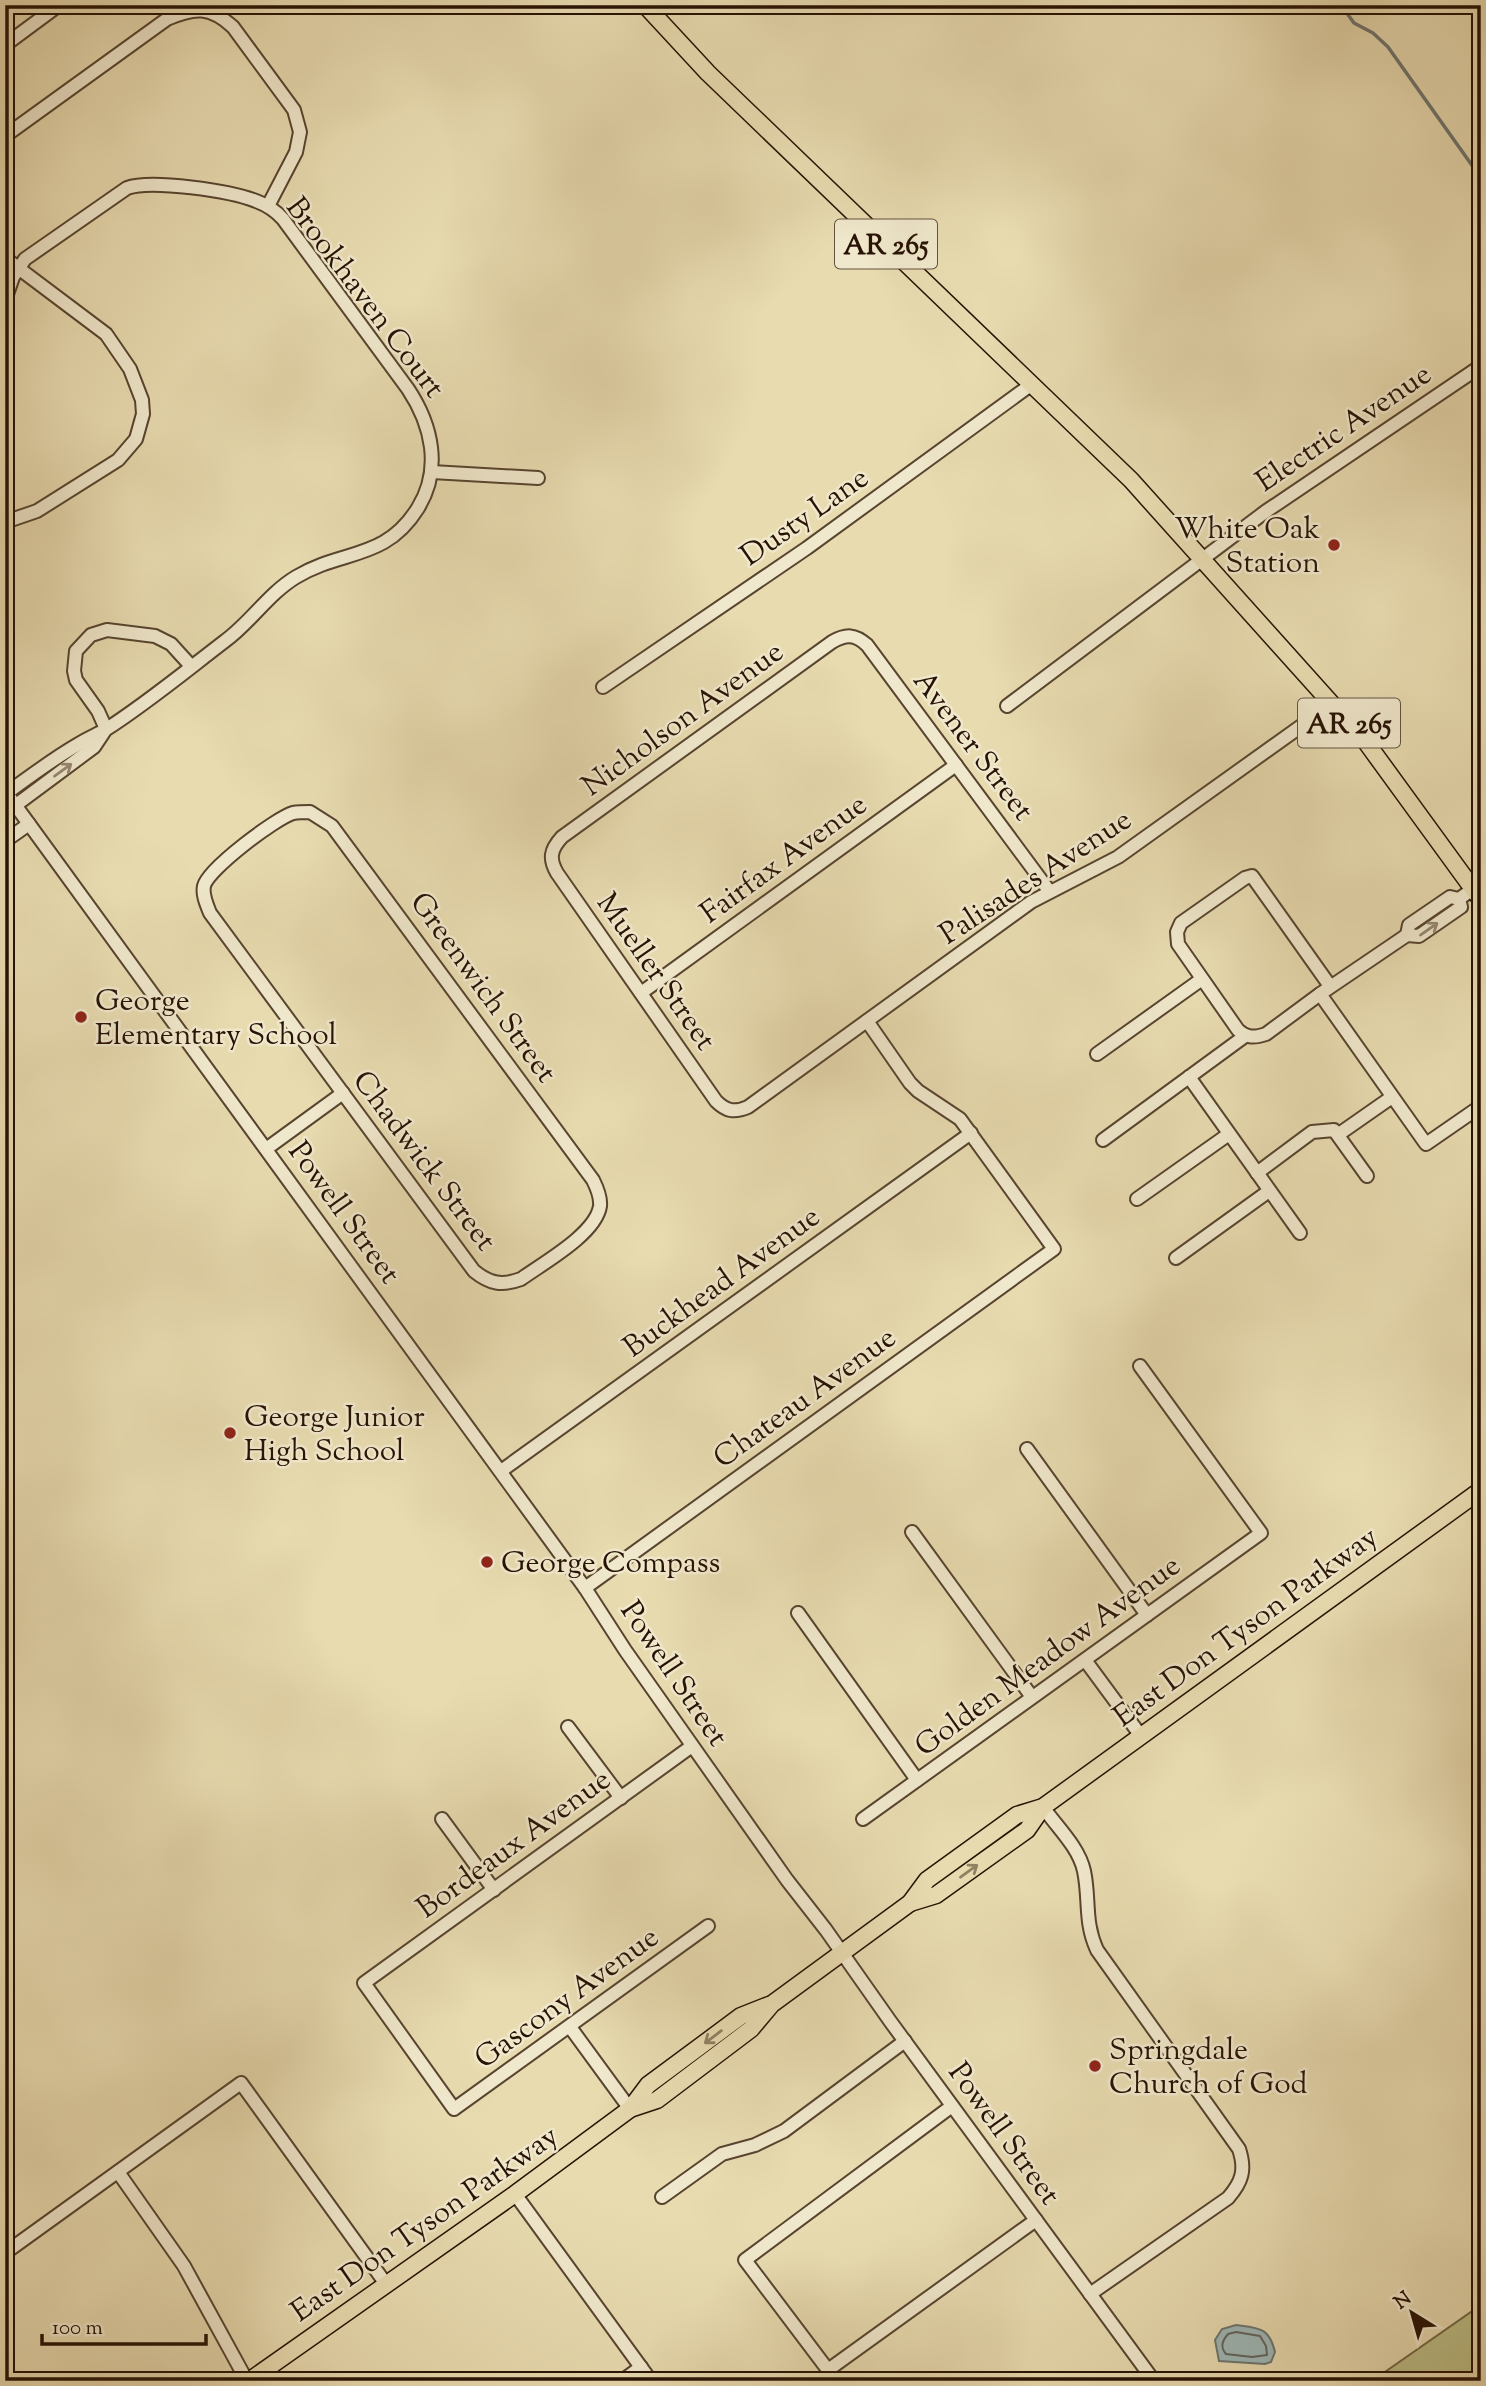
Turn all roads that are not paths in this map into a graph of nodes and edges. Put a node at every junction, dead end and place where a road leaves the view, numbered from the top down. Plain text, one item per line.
1 (60, 5) edge
2 (645, 5) edge
3 (5, 45) edge
4 (5, 136) edge
5 (268, 206) junction
6 (5, 258) edge
7 (19, 268) junction
8 (5, 300) edge
9 (1481, 366) edge
10 (1032, 384) junction
11 (432, 472) junction
12 (538, 478) dead end
13 (5, 522) edge
14 (1203, 558) junction
15 (851, 635) joint
16 (191, 666) junction
17 (603, 687) dead end
18 (1332, 704) junction
19 (1007, 706) dead end
20 (106, 729) junction
21 (956, 765) junction
22 (6, 792) edge
23 (16, 805) junction
24 (310, 812) joint
25 (29, 824) junction
26 (5, 841) edge
27 (551, 854) joint
28 (1478, 890) edge
29 (1050, 892) junction
30 (1202, 979) junction
31 (1325, 990) junction
32 (641, 993) junction
33 (867, 1021) junction
34 (1245, 1036) junction
35 (1097, 1054) dead end
36 (1189, 1077) junction
37 (343, 1093) junction
38 (1392, 1097) junction
39 (1481, 1106) edge
40 (730, 1111) joint
41 (971, 1133) junction
42 (1229, 1134) junction
43 (1339, 1135) junction
44 (1103, 1140) dead end
45 (266, 1149) junction
46 (1257, 1173) junction
47 (1367, 1176) dead end
48 (1269, 1191) junction
49 (1137, 1199) dead end
50 (1300, 1233) dead end
51 (1176, 1258) dead end
52 (496, 1284) joint
53 (1140, 1366) dead end
54 (1027, 1449) dead end
55 (501, 1471) junction
56 (1481, 1490) edge
57 (912, 1532) dead end
58 (585, 1588) junction
59 (798, 1613) dead end
60 (1147, 1615) junction
61 (1085, 1660) junction
62 (1032, 1697) junction
63 (568, 1727) dead end
64 (1141, 1736) junction
65 (692, 1746) junction
66 (917, 1780) junction
67 (621, 1798) junction
68 (1043, 1807) junction
69 (442, 1819) dead end
70 (863, 1819) dead end
71 (494, 1890) junction
72 (708, 1926) dead end
73 (842, 1952) junction
74 (570, 2027) junction
75 (905, 2041) junction
76 (952, 2106) junction
77 (454, 2109) joint
78 (630, 2109) junction
79 (118, 2172) junction
80 (515, 2194) junction
81 (662, 2197) dead end
82 (1036, 2220) junction
83 (5, 2253) edge
84 (386, 2284) junction
85 (1090, 2294) junction
86 (641, 2367) junction
87 (248, 2381) edge
88 (622, 2381) edge
89 (651, 2381) edge
90 (1154, 2381) edge

1 - 3 street
2 - 10 main road, AR 265
4 - 5 street
5 - 7 street, Brookhaven Court
5 - 11 street, Brookhaven Court
6 - 7 street
7 - 8 street, Brookhaven Court
7 - 13 street
9 - 14 street, Electric Avenue
10 - 14 main road, AR 265
10 - 17 street, Dusty Lane
11 - 12 street
11 - 16 street, Brookhaven Court
14 - 18 main road, AR 265
14 - 19 street, Electric Avenue
15 - 21 street, Avener Street
15 - 27 street, Nicholson Avenue
16 - 20 street, Brookhaven Court
16 - 20 street
18 - 28 main road, AR 265
18 - 29 street, Palisades Avenue
20 - 22 street, Brookhaven Court
23 -> 20 street, Brookhaven Court
21 - 29 street, Avener Street
21 - 32 street, Fairfax Avenue
22 - 23 street, Powell Street
23 - 25 street, Powell Street
24 - 37 street, Chadwick Street
24 - 52 street, Greenwich Street
25 - 26 street
25 - 45 street, Powell Street
27 - 32 street, Mueller Street
28 - 31 street
29 - 33 street, Palisades Avenue
30 - 31 street
30 - 34 street
30 - 35 street
31 - 34 street
31 - 38 street
32 - 40 street, Mueller Street
33 - 40 street, Palisades Avenue
33 - 41 street
34 - 36 street
36 - 42 street
36 - 44 street
37 - 45 street
37 - 52 street, Chadwick Street
38 - 39 street
38 - 43 street
41 - 55 street, Buckhead Avenue
41 - 58 street, Chateau Avenue
42 - 46 street
42 - 49 street
43 - 46 street
43 - 47 street
45 - 55 street, Powell Street
46 - 48 street
48 - 50 street
48 - 51 street
53 - 60 street, Golden Meadow Avenue
54 - 60 street
55 - 58 street, Powell Street
56 - 64 main road, East Don Tyson Parkway
57 - 62 street
58 - 65 street, Powell Street
59 - 66 street
60 - 61 street, Golden Meadow Avenue
61 - 62 street, Golden Meadow Avenue
61 - 64 street
62 - 66 street, Golden Meadow Avenue
63 - 67 street
64 - 68 main road, East Don Tyson Parkway
65 - 67 street, Bordeaux Avenue
65 - 73 street, Powell Street
66 - 70 street, Golden Meadow Avenue
67 - 71 street, Bordeaux Avenue
68 - 73 main road, East Don Tyson Parkway
68 - 85 street
69 - 71 street
71 - 77 street, Bordeaux Avenue
72 - 74 street, Gascony Avenue
73 - 75 street, Powell Street
73 - 78 main road, East Don Tyson Parkway
74 - 77 street, Gascony Avenue
74 - 78 street
75 - 76 street, Powell Street
75 - 81 street
76 - 82 street, Powell Street
76 - 82 street
78 - 80 main road, East Don Tyson Parkway
79 - 83 street
79 - 84 street
79 - 87 street
80 - 84 main road, East Don Tyson Parkway
80 - 86 street
82 - 85 street, Powell Street
84 - 87 main road, East Don Tyson Parkway
85 - 90 street, Powell Street
86 - 88 street
86 - 89 street

